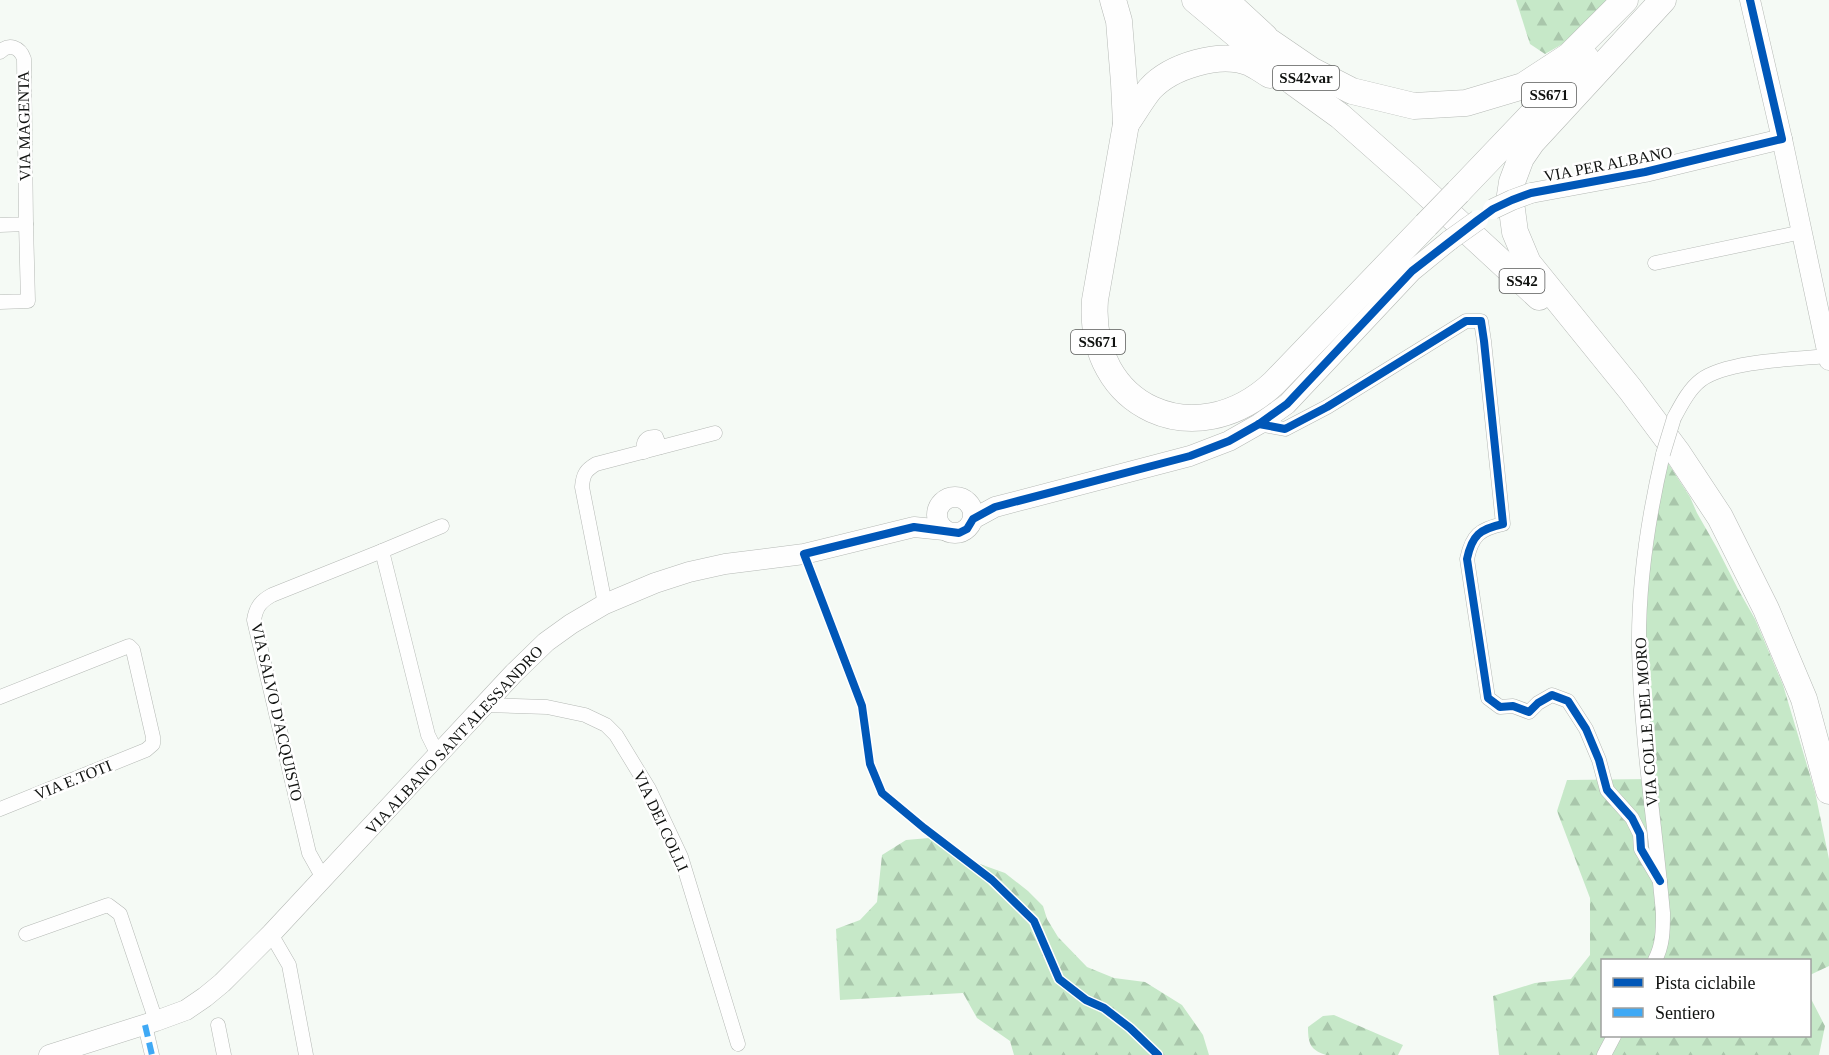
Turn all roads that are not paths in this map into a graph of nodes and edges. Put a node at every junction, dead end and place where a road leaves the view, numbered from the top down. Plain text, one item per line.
1 (1113, 0) edge
2 (1195, 0) edge
3 (1225, 0) edge
4 (1625, 0) edge
5 (1642, 0) edge
6 (1664, 0) edge
7 (1750, 0) edge
8 (1270, 42) junction
9 (0, 52) edge
10 (1340, 116) junction
11 (1126, 124) junction
12 (1782, 139) junction
13 (1409, 177) junction
14 (26, 224) junction
15 (0, 225) edge
16 (1802, 232) junction
17 (1655, 263) dead end
18 (0, 302) edge
19 (1828, 358) edge
20 (1630, 389) junction
21 (1259, 424) junction
22 (715, 433) dead end
23 (938, 509) junction
24 (970, 510) junction
25 (442, 526) dead end
26 (914, 527) junction
27 (944, 531) junction
28 (382, 551) junction
29 (605, 604) junction
30 (0, 697) edge
31 (484, 705) junction
32 (438, 755) junction
33 (1829, 791) edge
34 (0, 809) edge
35 (323, 878) junction
36 (1660, 881) junction
37 (271, 933) junction
38 (26, 934) dead end
39 (1656, 959) edge
40 (151, 1023) junction
41 (218, 1025) dead end
42 (1613, 1037) edge
43 (738, 1044) dead end
44 (49, 1055) edge
45 (152, 1055) edge
46 (224, 1055) edge
47 (306, 1055) edge
48 (1604, 1055) edge

1 - 11 highway, SS671
2 - 10 highway, SS42
3 - 8 highway
4 - 8 highway
5 - 11 highway, SS671, bridge
6 - 20 highway, SS671
7 - 12 street
8 - 10 highway, SS42var
9 - 14 street, VIA MAGENTA
10 - 13 highway, SS42
11 - 13 highway
12 - 16 street
12 - 21 street, VIA PER ALBANO, bridge
13 - 20 highway, SS42
14 - 15 street
14 - 18 street, VIA MAGENTA
16 - 17 street
16 - 19 street
19 - 36 street, VIA COLLE DEL MORO, bridge
20 - 33 highway, SS42
21 - 24 street
21 - 36 street, VIA COLLE DEL MORO
22 - 29 street
23 - 24 street
23 - 26 street, VIA ALBANO SANT'ALESSANDRO
23 - 27 street
24 - 27 street
25 - 28 street, VIA SALVO D'ACQUISTO
26 - 27 street, VIA ALBANO SANT'ALESSANDRO
26 - 29 street, VIA ALBANO SANT'ALESSANDRO
28 - 32 street
28 - 35 street, VIA SALVO D'ACQUISTO
29 - 31 street, VIA ALBANO SANT'ALESSANDRO
30 - 34 street, VIA E.TOTI
31 - 32 street, VIA ALBANO SANT'ALESSANDRO
31 - 43 street, VIA DEI COLLI
32 - 35 street, VIA ALBANO SANT'ALESSANDRO
35 - 37 street, VIA ALBANO SANT'ALESSANDRO
36 - 39 street, VIA COLLE DEL MORO
37 - 40 street, VIA ALBANO SANT'ALESSANDRO
37 - 47 street
38 - 40 street
40 - 44 street, VIA ALBANO SANT'ALESSANDRO
40 - 45 street
41 - 46 street
42 - 48 street

